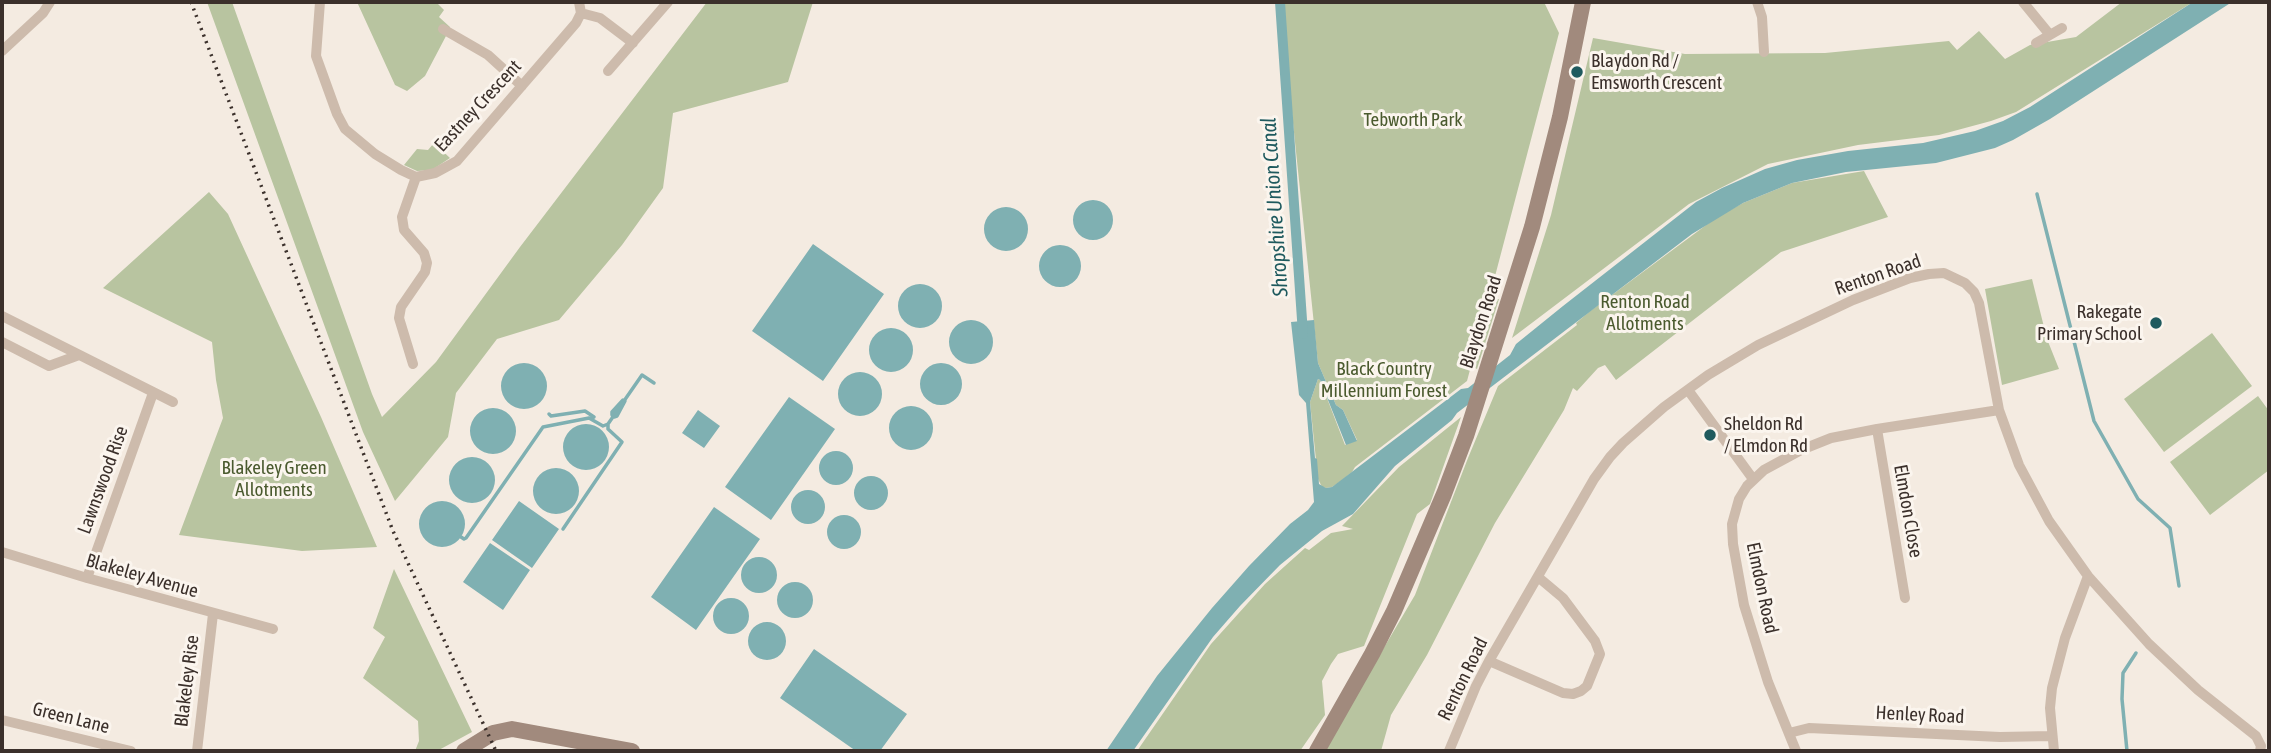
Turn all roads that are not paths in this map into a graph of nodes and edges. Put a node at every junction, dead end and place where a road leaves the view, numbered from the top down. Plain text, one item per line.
1 (50, 2) edge
2 (320, 2) edge
3 (668, 2) edge
4 (1583, 2) edge
5 (1757, 2) edge
6 (2023, 2) edge
7 (580, 7) edge
8 (2062, 28) dead end
9 (443, 29) dead end
10 (2050, 34) junction
11 (633, 43) junction
12 (2036, 43) dead end
13 (2, 51) edge
14 (1764, 52) dead end
15 (608, 71) dead end
16 (522, 86) junction
17 (416, 177) junction
18 (2, 316) edge
19 (2, 342) edge
20 (79, 355) junction
21 (413, 364) dead end
22 (1688, 390) junction
23 (153, 393) junction
24 (173, 402) dead end
25 (1999, 410) junction
26 (1877, 429) junction
27 (1753, 479) junction
28 (2, 552) edge
29 (2088, 576) junction
30 (1538, 577) junction
31 (87, 578) junction
32 (1905, 598) dead end
33 (213, 614) junction
34 (273, 629) dead end
35 (1489, 660) junction
36 (2, 720) edge
37 (1789, 733) junction
38 (2051, 736) junction
39 (131, 751) edge
40 (197, 751) edge
41 (464, 751) edge
42 (632, 751) edge
43 (1317, 751) edge
44 (1449, 751) edge
45 (1796, 751) edge
46 (2054, 751) edge
47 (2260, 751) edge

1 - 13 street
2 - 17 street
3 - 11 street
4 - 43 street, Blaydon Road
5 - 14 street
6 - 10 street
7 - 11 street
7 - 16 street, Eastney Crescent
8 - 10 street
9 - 16 street
10 - 12 street
11 - 15 street
16 - 17 street, Eastney Crescent
17 - 21 street
18 - 20 street
19 - 20 street
20 - 23 street
22 - 25 street, Renton Road
22 - 27 street
22 - 30 street, Renton Road
23 - 24 street
23 - 31 street, Lawnswood Rise
25 - 26 street, Elmdon Road
25 - 29 street, Renton Road
26 - 27 street, Elmdon Road
26 - 32 street, Elmdon Close
27 - 37 street, Elmdon Road
28 - 31 street, Blakeley Avenue
29 - 38 street
29 - 47 street, Renton Road
30 - 35 street, Renton Road
30 - 35 street
31 - 33 street, Blakeley Avenue
33 - 34 street, Blakeley Avenue
33 - 40 street, Blakeley Rise
35 - 44 street, Renton Road
36 - 39 street, Green Lane
37 - 38 street, Henley Road
37 - 45 street, Elmdon Road
38 - 46 street
41 - 42 street

